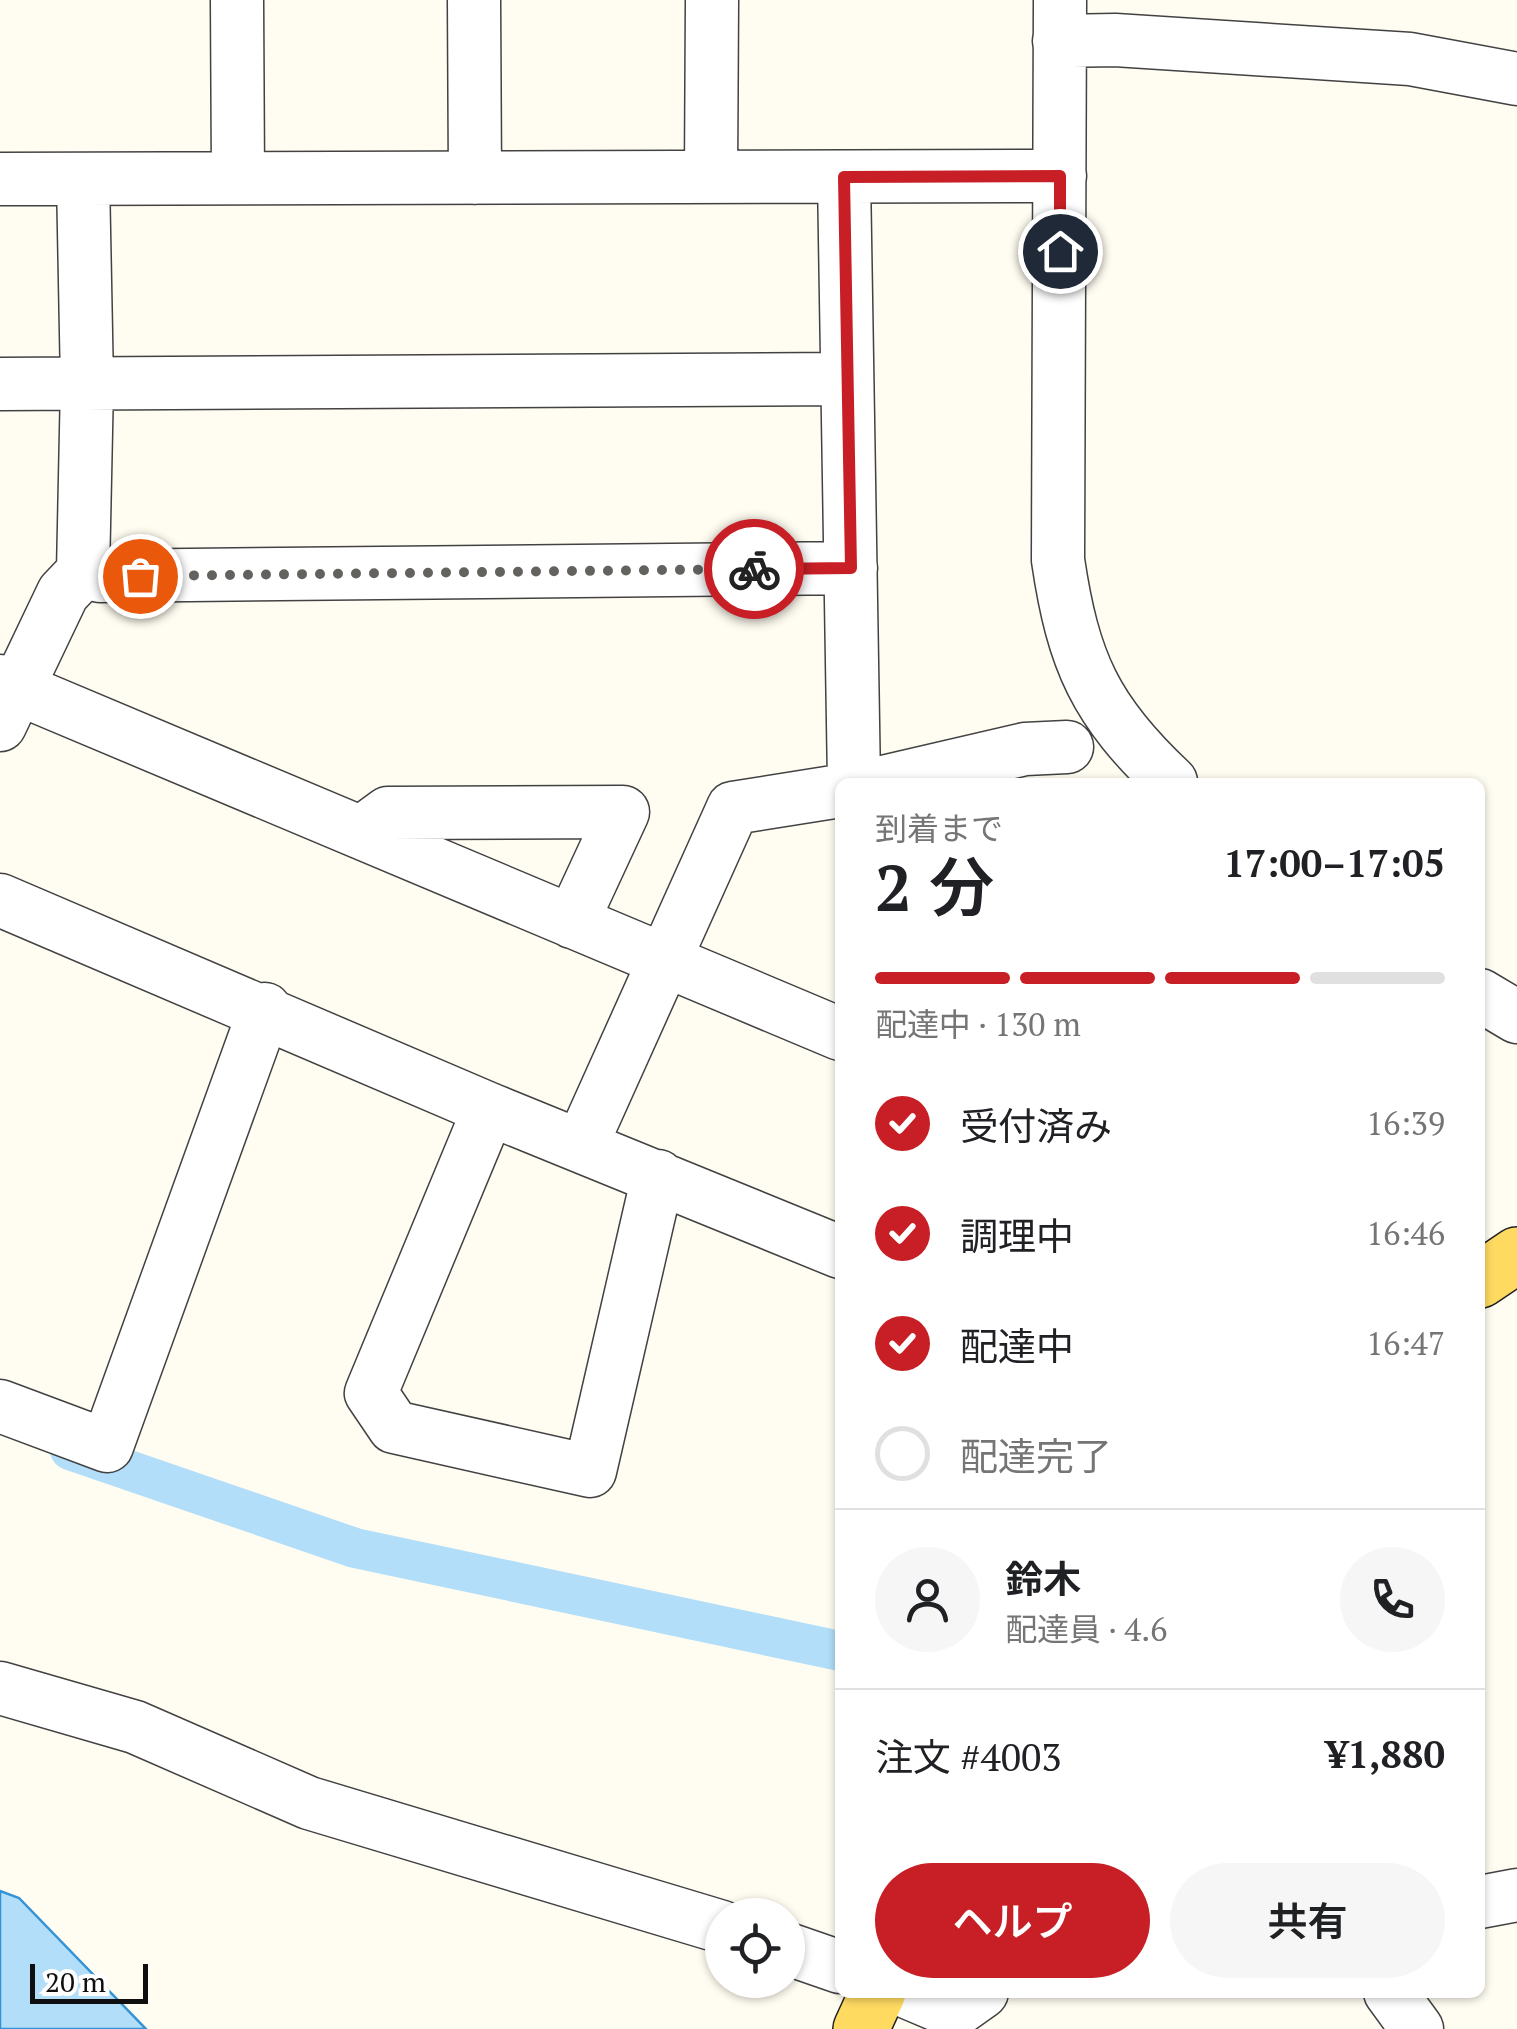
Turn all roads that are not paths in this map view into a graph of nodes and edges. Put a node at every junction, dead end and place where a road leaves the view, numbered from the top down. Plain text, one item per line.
1 (236, 0) edge
2 (474, 0) edge
3 (712, 0) edge
4 (1060, 20) edge
5 (1517, 79) edge
6 (711, 176) junction
7 (1060, 176) junction
8 (238, 177) junction
9 (844, 177) junction
10 (475, 178) junction
11 (0, 179) edge
12 (83, 179) junction
13 (847, 379) junction
14 (0, 384) edge
15 (87, 384) junction
16 (851, 568) junction
17 (83, 572) junction
18 (6, 698) edge
19 (1104, 708) junction
20 (1064, 765) edge
21 (854, 778) edge
22 (899, 778) edge
23 (1167, 778) edge
24 (835, 793) edge
25 (362, 832) junction
26 (0, 900) edge
27 (572, 922) junction
28 (664, 961) junction
29 (1485, 997) edge
30 (265, 1009) junction
31 (1517, 1017) edge
32 (835, 1032) edge
33 (489, 1109) junction
34 (581, 1146) junction
35 (658, 1176) junction
36 (835, 1250) edge
37 (1517, 1255) edge
38 (1485, 1277) edge
39 (0, 1406) edge
40 (0, 1688) edge
41 (1517, 1895) edge
42 (1485, 1901) edge
43 (705, 1922) edge
44 (805, 1959) edge
45 (835, 1976) edge
46 (877, 1998) edge
47 (974, 1998) edge
48 (1394, 1998) edge
49 (1417, 2029) edge

1 - 8 street
2 - 10 street
3 - 6 street
4 - 5 street
4 - 7 street
6 - 9 street
6 - 10 street
7 - 9 street
7 - 19 street
8 - 10 street
8 - 12 street
9 - 13 street
11 - 12 street
12 - 15 street
13 - 15 street
13 - 16 street
14 - 15 street
15 - 17 street
16 - 17 street
16 - 21 street
17 - 18 street
18 - 25 street
19 - 20 street
19 - 23 street
20 - 22 street
24 - 28 street
25 - 27 street
25 - 27 street
26 - 30 street
27 - 28 street
28 - 32 street
28 - 34 street
29 - 31 street
30 - 33 street
30 - 39 street
33 - 34 street
33 - 35 street
34 - 35 street
35 - 36 street
37 - 38 main road
40 - 43 street
41 - 42 street
44 - 45 street
46 - 47 street
48 - 49 street

